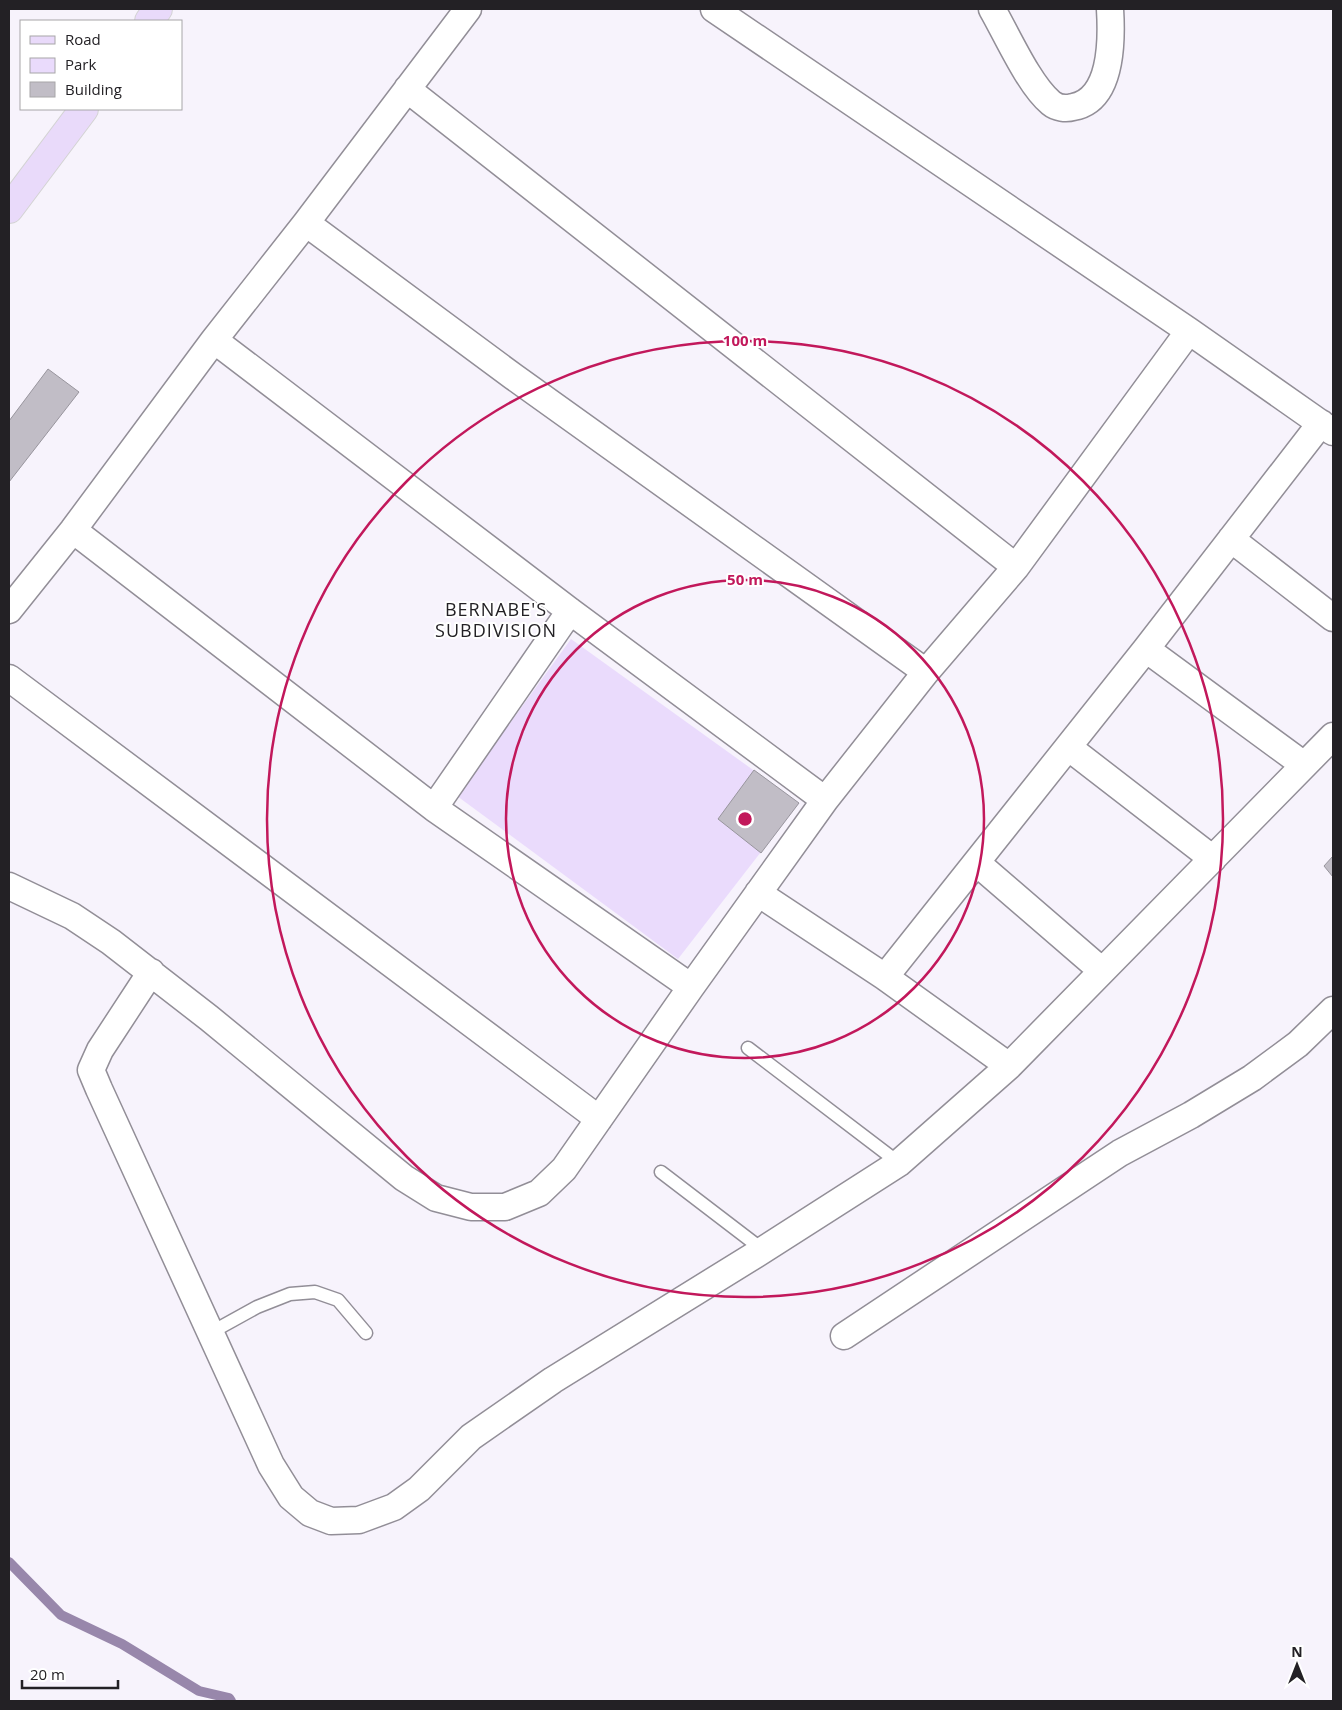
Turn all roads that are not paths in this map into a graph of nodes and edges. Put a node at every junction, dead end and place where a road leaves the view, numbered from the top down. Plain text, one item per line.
1 (158, 9) edge
2 (468, 9) edge
3 (714, 9) edge
4 (992, 9) edge
5 (1110, 9) edge
6 (150, 20) edge
7 (407, 89) junction
8 (83, 110) edge
9 (9, 209) edge
10 (306, 223) junction
11 (1189, 331) junction
12 (214, 340) junction
13 (1327, 427) edge
14 (73, 530) junction
15 (1231, 539) junction
16 (1016, 568) junction
17 (9, 610) edge
18 (570, 611) junction
19 (1333, 618) edge
20 (1146, 649) junction
21 (926, 672) junction
22 (9, 678) edge
23 (1333, 736) edge
24 (1068, 748) junction
25 (1304, 765) junction
26 (826, 800) junction
27 (434, 808) junction
28 (1213, 859) junction
29 (977, 863) junction
30 (9, 886) edge
31 (758, 892) junction
32 (1102, 970) junction
33 (151, 972) junction
34 (885, 977) junction
35 (690, 987) junction
36 (1333, 1010) edge
37 (748, 1048) dead end
38 (1009, 1066) junction
39 (599, 1119) junction
40 (899, 1162) junction
41 (661, 1172) dead end
42 (763, 1250) junction
43 (210, 1332) junction
44 (366, 1332) dead end
45 (844, 1336) dead end

1 - 6 main road
2 - 7 street
3 - 11 street
4 - 5 street
7 - 10 street
7 - 16 street
8 - 9 main road
10 - 12 street
10 - 21 street
11 - 13 street
11 - 16 street
12 - 14 street
12 - 18 street
13 - 15 street
14 - 17 street
14 - 27 street
15 - 19 street
15 - 20 street
16 - 21 street
18 - 26 street
18 - 27 street
20 - 24 street
20 - 25 street
21 - 26 street
22 - 39 street
23 - 25 street
24 - 28 street
24 - 29 street
25 - 28 street
26 - 31 street
27 - 35 street
28 - 32 street
29 - 32 street
29 - 34 street
30 - 33 street
31 - 34 street
31 - 35 street
32 - 38 street
33 - 39 street
33 - 43 street
34 - 38 street
35 - 39 street
36 - 45 street
37 - 40 lane
38 - 40 street
40 - 42 street
41 - 42 lane
42 - 43 street
43 - 44 lane

